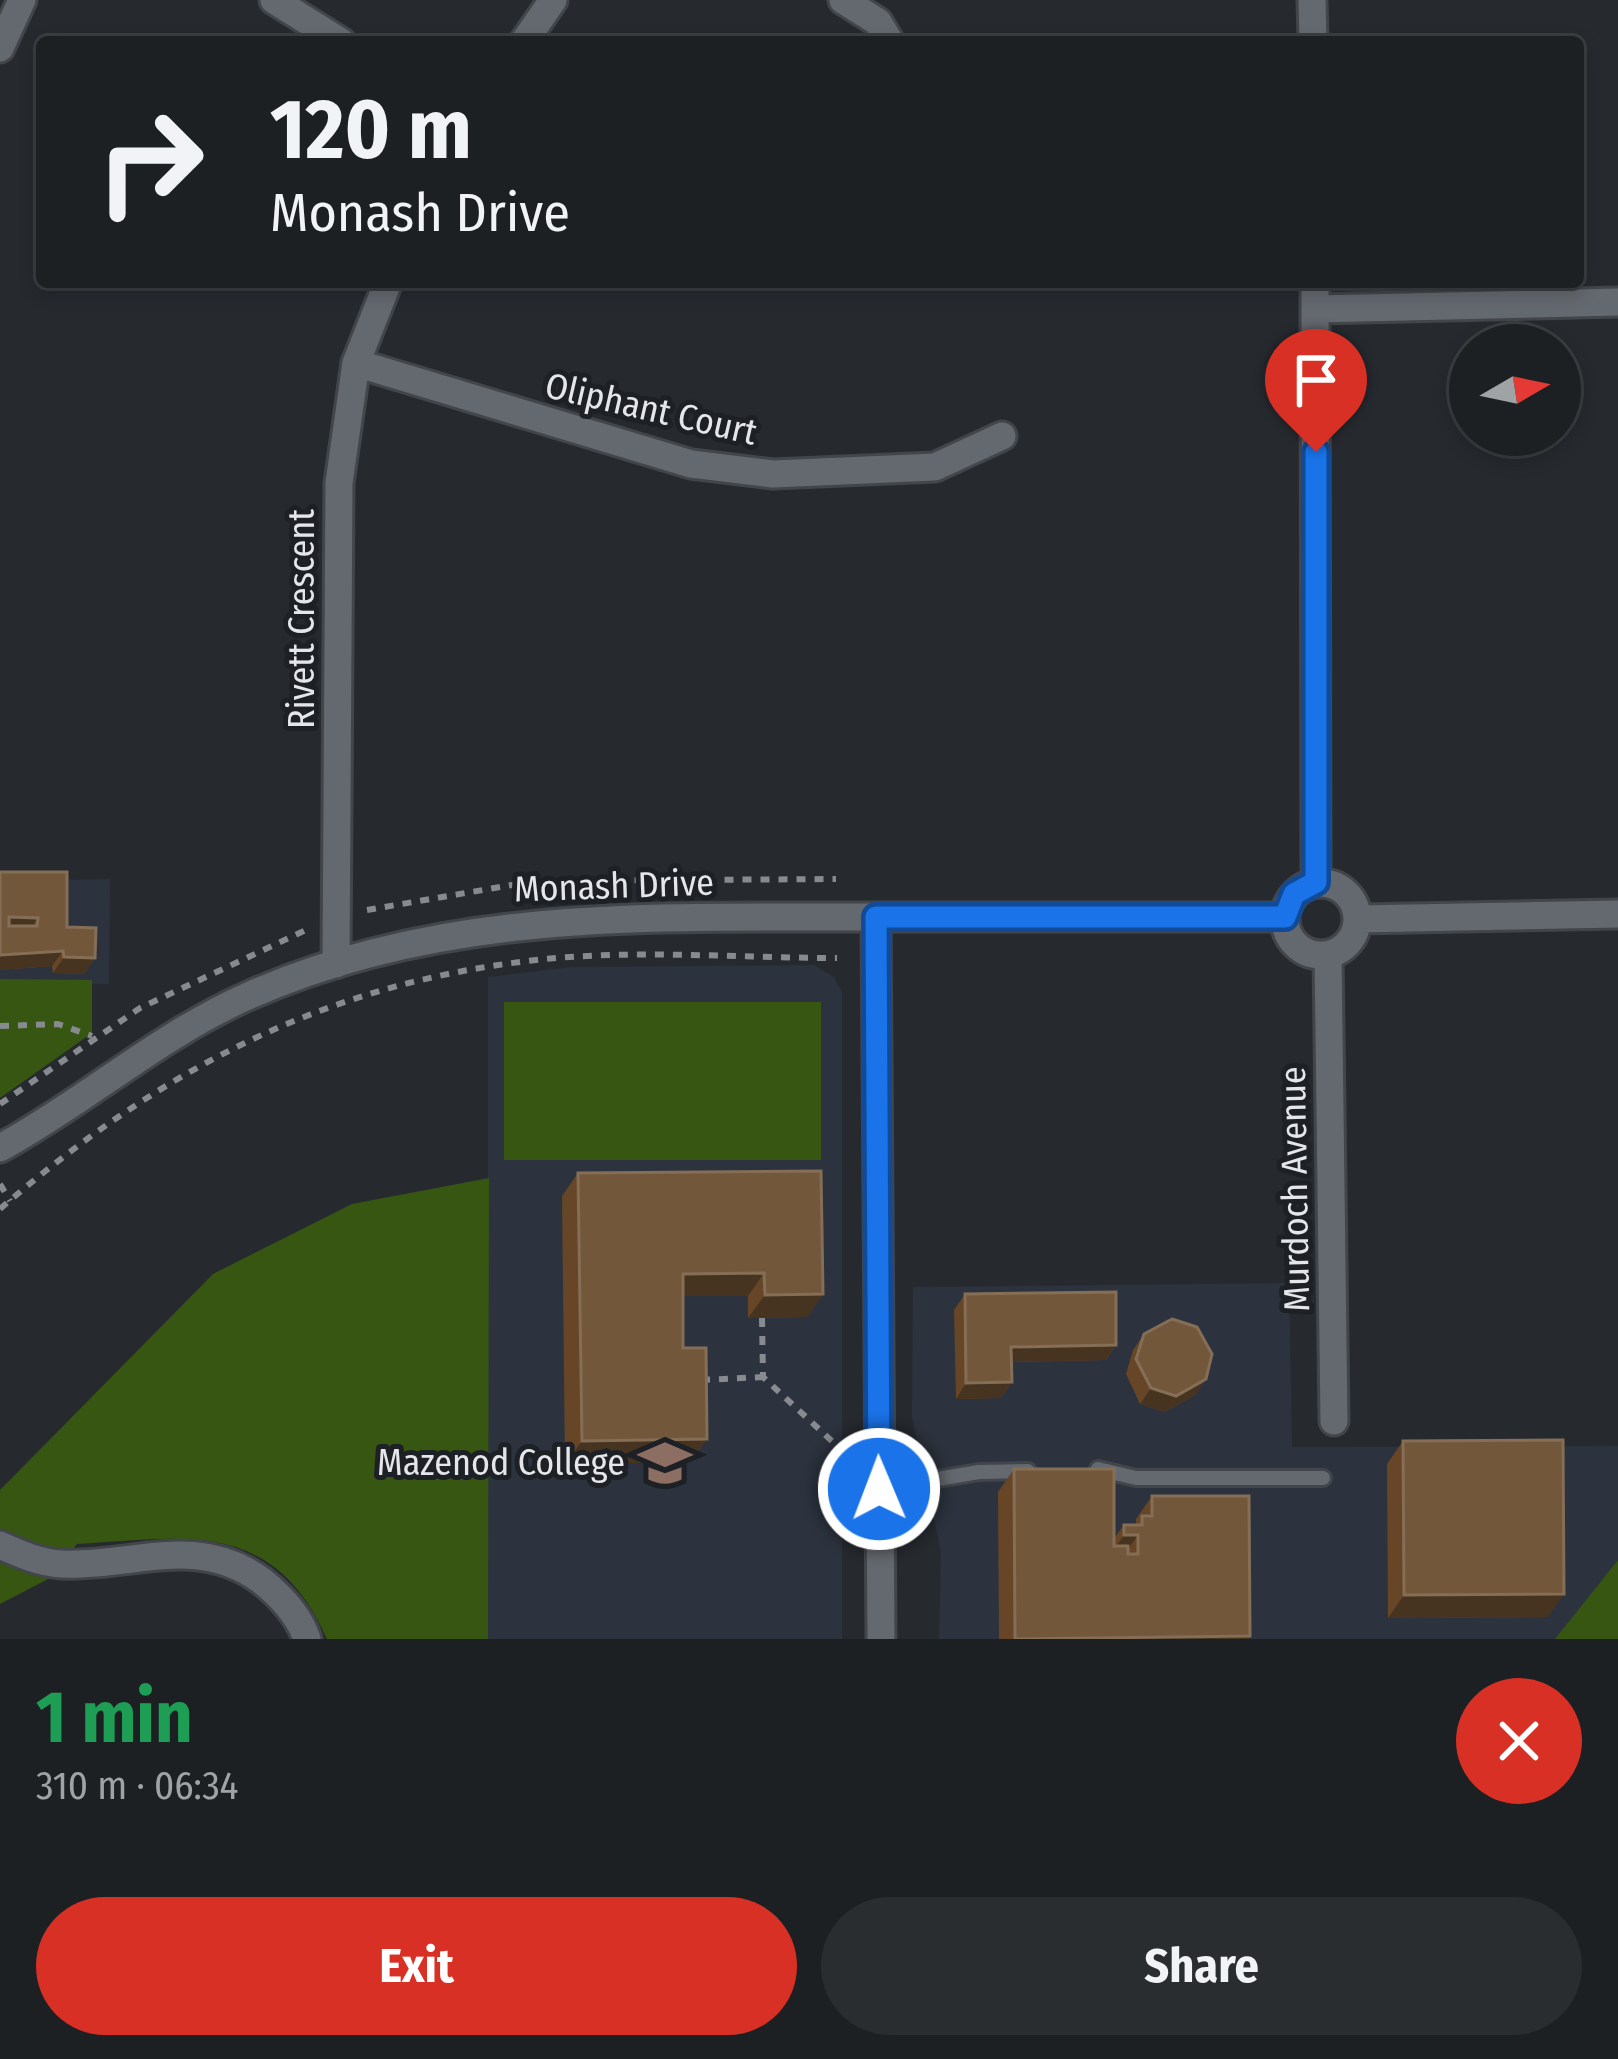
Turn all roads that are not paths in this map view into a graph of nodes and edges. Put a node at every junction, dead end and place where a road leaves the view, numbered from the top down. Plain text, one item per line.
1 (22, 0) edge
2 (274, 0) edge
3 (553, 0) edge
4 (843, 0) edge
5 (1312, 0) edge
6 (331, 36) edge
7 (528, 36) edge
8 (886, 36) edge
9 (1312, 36) edge
10 (0, 48) edge
11 (386, 288) edge
12 (1316, 295) edge
13 (1618, 302) edge
14 (356, 363) junction
15 (1002, 436) dead end
16 (1316, 882) junction
17 (1618, 914) edge
18 (876, 917) junction
19 (1285, 917) junction
20 (1358, 919) junction
21 (1328, 955) junction
22 (336, 964) junction
23 (0, 1148) edge
24 (1334, 1421) dead end
25 (1083, 1470) edge
26 (1042, 1471) edge
27 (870, 1478) junction
28 (1323, 1478) dead end
29 (0, 1545) edge
30 (308, 1639) edge
31 (881, 1639) edge

1 - 10 street
2 - 6 street
3 - 7 street
4 - 8 street
5 - 9 street
11 - 14 street, Rivett Crescent
12 - 13 street
12 - 16 street
14 - 15 street, Oliphant Court
14 - 22 street, Rivett Crescent
16 - 19 street
16 - 20 street
17 - 20 street
18 - 19 street, Monash Drive
18 - 22 street, Monash Drive
18 - 27 street
19 - 21 street
20 - 21 street
21 - 24 street, Murdoch Avenue
22 - 23 street, Monash Drive
25 - 28 lane
26 - 27 lane
27 - 31 street
29 - 30 street

